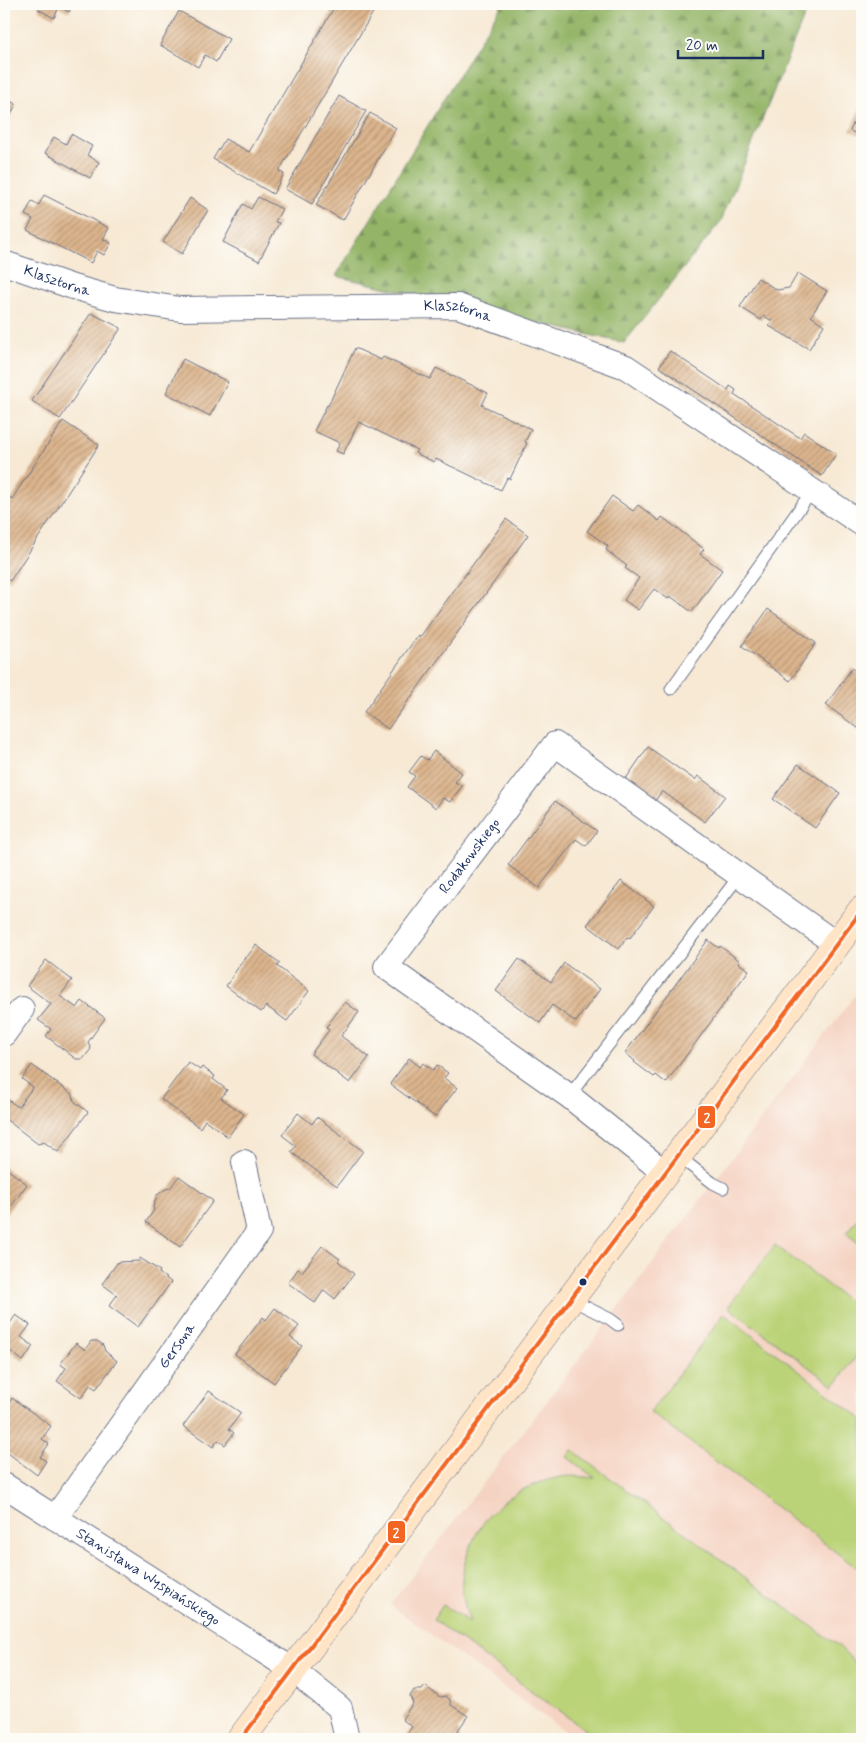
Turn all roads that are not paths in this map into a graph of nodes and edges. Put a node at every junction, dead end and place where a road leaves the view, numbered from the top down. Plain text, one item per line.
1 (4, 263) edge
2 (812, 491) junction
3 (862, 524) edge
4 (671, 689) dead end
5 (740, 875) junction
6 (862, 910) edge
7 (836, 944) junction
8 (22, 1010) dead end
9 (4, 1034) edge
10 (569, 1096) junction
11 (244, 1162) dead end
12 (671, 1164) junction
13 (723, 1188) dead end
14 (570, 1299) junction
15 (618, 1325) dead end
16 (4, 1485) edge
17 (55, 1518) junction
18 (293, 1670) junction
19 (241, 1739) edge
20 (347, 1739) edge

1 - 2 street, Klasztorna
2 - 3 street, Klasztorna
2 - 4 lane
5 - 7 street, Rodakowskiego
5 - 10 lane
5 - 10 street, Rodakowskiego
6 - 7 street
7 - 12 street
8 - 9 street
10 - 12 street, Rodakowskiego
11 - 17 street, Gersona
12 - 13 lane
12 - 14 street
14 - 15 lane
14 - 18 street
16 - 17 street, Stanisława Wyspiańskiego
17 - 18 street, Stanisława Wyspiańskiego
18 - 19 street
18 - 20 street, Stanisława Wyspiańskiego

